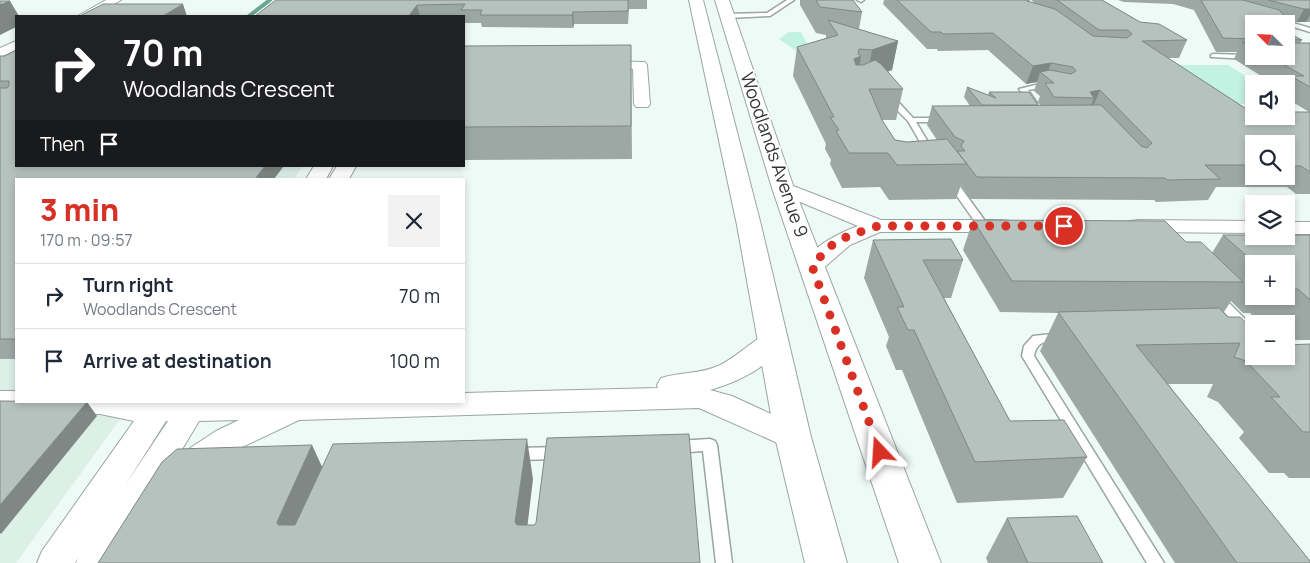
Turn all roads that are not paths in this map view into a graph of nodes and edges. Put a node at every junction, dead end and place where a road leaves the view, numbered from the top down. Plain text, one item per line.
1 (101, 0) edge
2 (115, 0) edge
3 (696, 0) edge
4 (791, 0) edge
5 (725, 8) edge
6 (73, 15) edge
7 (86, 15) edge
8 (1295, 26) edge
9 (1310, 30) edge
10 (1213, 56) dead end
11 (1245, 57) edge
12 (586, 66) edge
13 (1054, 87) edge
14 (883, 93) edge
15 (642, 104) dead end
16 (1039, 112) edge
17 (911, 120) junction
18 (950, 120) edge
19 (928, 155) edge
20 (323, 167) edge
21 (346, 167) edge
22 (944, 171) edge
23 (317, 178) edge
24 (340, 178) edge
25 (783, 188) junction
26 (878, 226) junction
27 (1020, 226) edge
28 (1123, 226) edge
29 (984, 227) junction
30 (1245, 227) edge
31 (1295, 228) edge
32 (1310, 228) edge
33 (812, 266) junction
34 (1208, 288) edge
35 (1245, 332) edge
36 (1078, 337) edge
37 (774, 340) junction
38 (465, 389) edge
39 (0, 402) edge
40 (15, 402) edge
41 (111, 403) edge
42 (177, 406) edge
43 (301, 408) junction
44 (793, 437) junction
45 (662, 448) edge
46 (575, 452) edge
47 (546, 453) junction
48 (498, 455) edge
49 (544, 472) edge
50 (132, 502) junction
51 (55, 563) edge
52 (94, 563) edge
53 (724, 563) edge
54 (826, 563) edge
55 (920, 563) edge
56 (1156, 563) edge

1 - 6 street
2 - 7 street
3 - 37 main road, Woodlands Avenue 9
4 - 5 lane
5 - 25 main road, Woodlands Avenue 9
8 - 9 lane
10 - 11 lane
12 - 15 street
13 - 16 lane
14 - 17 lane
17 - 18 lane
17 - 19 lane
20 - 23 street
21 - 24 street
22 - 29 lane
25 - 26 street
25 - 33 main road, Woodlands Avenue 9
26 - 29 street
26 - 33 street
27 - 29 street
28 - 30 street
31 - 32 street
33 - 55 main road, Woodlands Avenue 9
34 - 35 lane
36 - 56 lane
37 - 38 street
37 - 44 main road, Woodlands Avenue 9
39 - 40 street
41 - 42 street
42 - 43 street
42 - 50 street
42 - 51 street
43 - 44 street
43 - 50 street
44 - 54 main road, Woodlands Avenue 9
45 - 53 lane
46 - 47 lane
47 - 48 lane
47 - 49 lane
50 - 52 street

